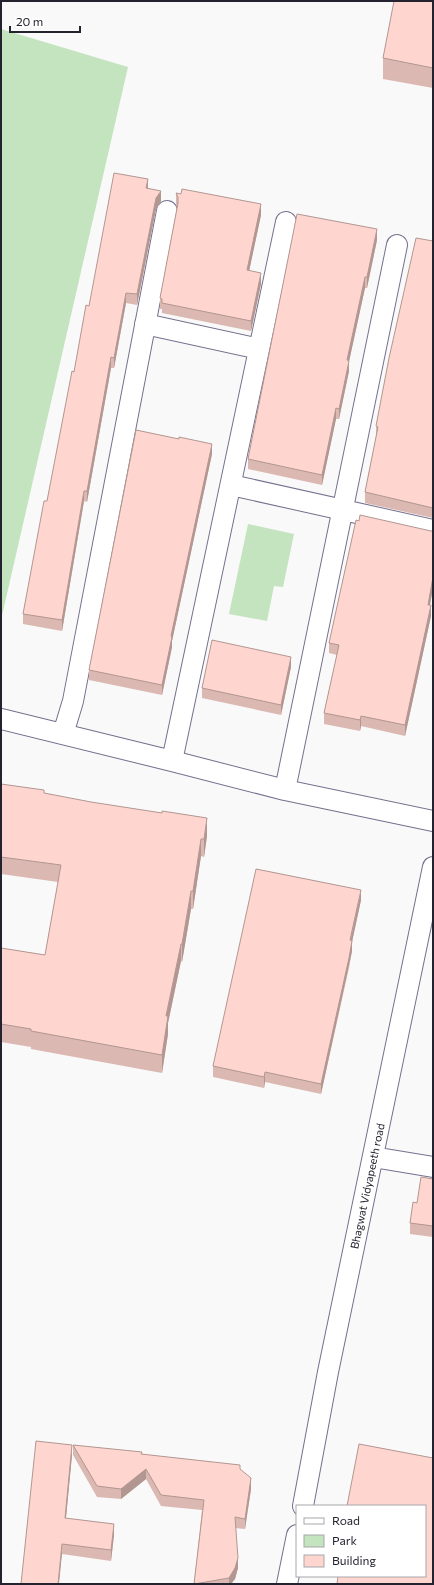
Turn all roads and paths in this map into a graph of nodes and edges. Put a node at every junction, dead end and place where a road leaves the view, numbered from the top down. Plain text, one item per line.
1 (167, 210) dead end
2 (286, 222) dead end
3 (397, 245) dead end
4 (145, 324) junction
5 (259, 349) junction
6 (230, 485) junction
7 (343, 510) junction
8 (433, 530) edge
9 (1, 719) edge
10 (63, 734) junction
11 (172, 761) junction
12 (285, 790) junction
13 (433, 821) edge
14 (433, 867) edge
15 (373, 1157) junction
16 (433, 1167) edge
17 (303, 1505) edge
18 (296, 1540) edge
19 (288, 1584) edge

1 - 4 street
2 - 5 street
3 - 7 street
4 - 5 street
4 - 10 street
5 - 6 street
6 - 7 street
6 - 11 street
7 - 8 street
7 - 12 street
9 - 10 street
10 - 11 street
11 - 12 street
12 - 13 street
14 - 15 street, Bhagwat Vidyapeeth road
15 - 16 street
15 - 17 street, Bhagwat Vidyapeeth road
18 - 19 street

